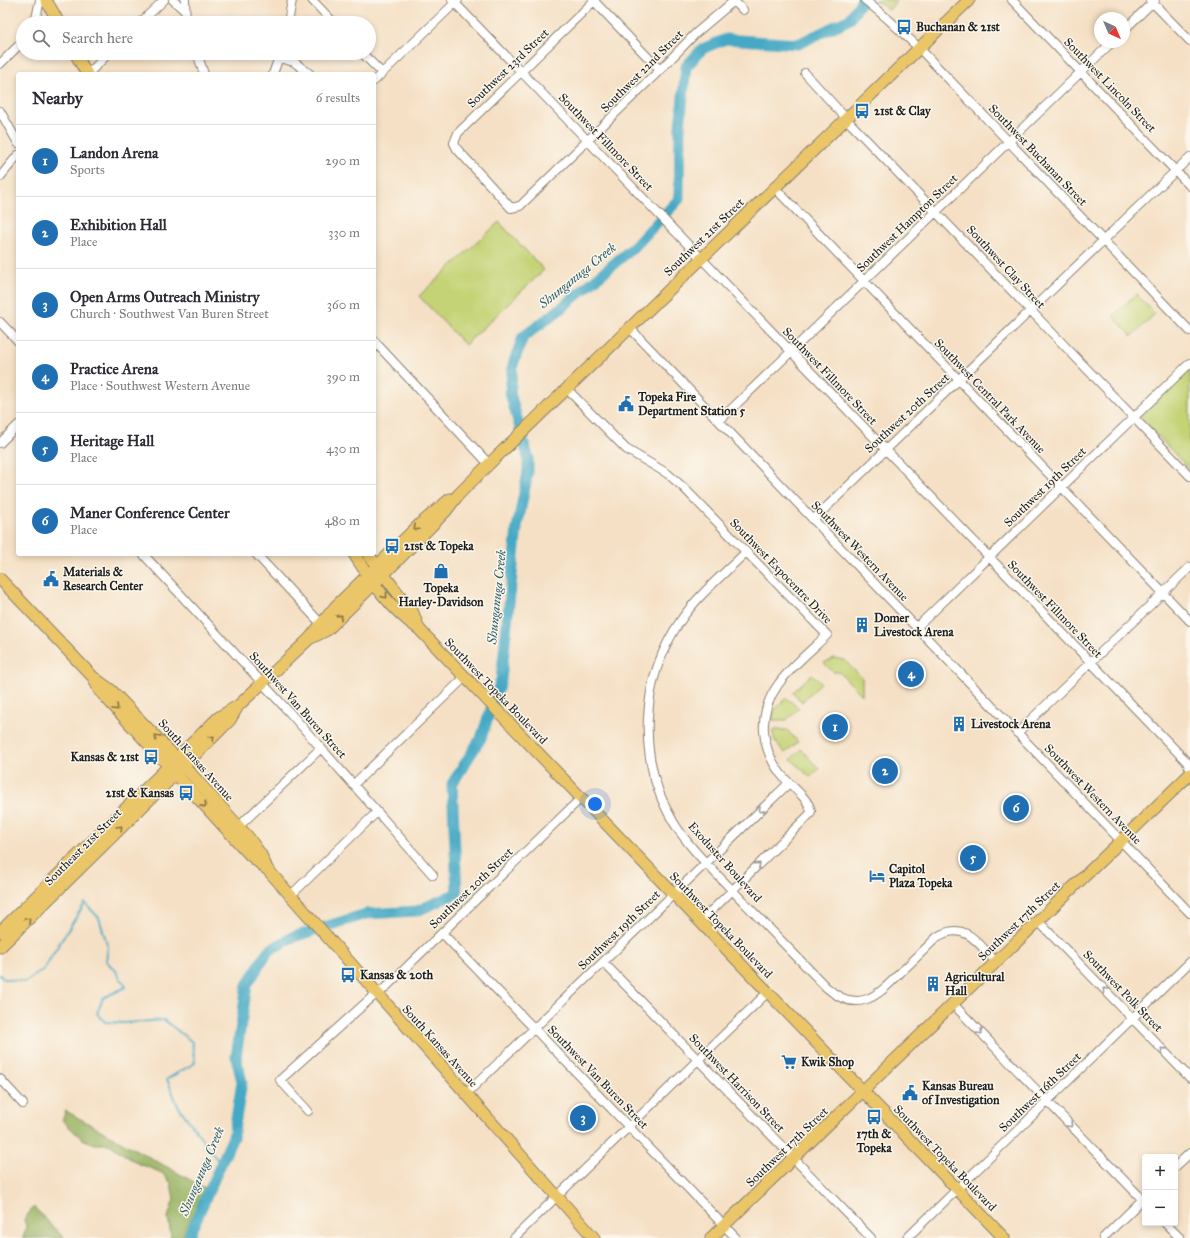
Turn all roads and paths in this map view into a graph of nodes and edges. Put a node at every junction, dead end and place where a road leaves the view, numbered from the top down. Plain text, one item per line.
1 (40, 0) edge
2 (46, 0) edge
3 (164, 0) edge
4 (173, 0) edge
5 (185, 0) edge
6 (292, 0) edge
7 (312, 0) edge
8 (594, 0) edge
9 (734, 0) edge
10 (865, 0) edge
11 (969, 0) edge
12 (1012, 0) edge
13 (455, 1) edge
14 (1153, 1) edge
15 (184, 10) junction
16 (743, 10) dead end
17 (37, 16) edge
18 (52, 16) edge
19 (147, 16) edge
20 (185, 16) edge
21 (289, 16) edge
22 (327, 16) edge
23 (1130, 24) edge
24 (1190, 41) edge
25 (919, 48) junction
26 (1106, 48) edge
27 (16, 49) edge
28 (79, 60) edge
29 (102, 60) edge
30 (199, 60) edge
31 (278, 60) edge
32 (290, 60) edge
33 (369, 60) edge
34 (0, 64) edge
35 (660, 70) junction
36 (86, 72) edge
37 (89, 72) edge
38 (203, 72) edge
39 (274, 72) edge
40 (307, 72) edge
41 (521, 72) junction
42 (1081, 72) junction
43 (805, 73) dead end
44 (382, 74) junction
45 (376, 79) edge
46 (0, 111) edge
47 (846, 118) junction
48 (16, 139) edge
49 (588, 141) junction
50 (1009, 142) junction
51 (16, 157) edge
52 (1190, 157) edge
53 (1176, 171) junction
54 (0, 177) edge
55 (1190, 186) edge
56 (774, 187) junction
57 (514, 208) joint
58 (936, 211) junction
59 (1104, 240) junction
60 (701, 258) junction
61 (863, 282) junction
62 (1031, 311) junction
63 (0, 322) edge
64 (629, 327) junction
65 (1190, 331) edge
66 (16, 340) edge
67 (376, 343) edge
68 (790, 352) junction
69 (1190, 363) edge
70 (959, 381) junction
71 (566, 388) junction
72 (1134, 418) junction
73 (719, 421) junction
74 (16, 427) edge
75 (0, 443) edge
76 (885, 450) junction
77 (489, 464) junction
78 (1190, 476) edge
79 (1061, 488) junction
80 (813, 520) junction
81 (746, 552) junction
82 (147, 556) edge
83 (258, 556) edge
84 (355, 556) edge
85 (369, 556) edge
86 (988, 558) junction
87 (1190, 567) edge
88 (380, 571) junction
89 (0, 579) edge
90 (371, 579) junction
91 (1163, 593) junction
92 (1190, 621) edge
93 (324, 627) junction
94 (916, 627) junction
95 (418, 629) junction
96 (1091, 663) junction
97 (464, 678) junction
98 (262, 683) junction
99 (1018, 733) junction
100 (321, 748) junction
101 (176, 766) junction
102 (1190, 769) edge
103 (1190, 774) edge
104 (789, 783) junction
105 (353, 785) junction
106 (581, 798) junction
107 (377, 812) junction
108 (235, 830) junction
109 (1121, 841) junction
110 (706, 863) junction
111 (433, 875) dead end
112 (732, 890) junction
113 (674, 894) junction
114 (289, 897) junction
115 (1190, 913) edge
116 (1038, 921) junction
117 (700, 922) junction
118 (0, 932) edge
119 (442, 933) junction
120 (0, 947) edge
121 (603, 962) junction
122 (996, 962) junction
123 (1190, 962) edge
124 (768, 992) junction
125 (377, 994) junction
126 (953, 1004) junction
127 (1132, 1018) junction
128 (534, 1029) junction
129 (698, 1059) junction
130 (1190, 1078) edge
131 (0, 1079) edge
132 (863, 1091) junction
133 (466, 1094) junction
134 (1047, 1101) junction
135 (23, 1104) dead end
136 (308, 1111) dead end
137 (629, 1127) junction
138 (1190, 1153) edge
139 (794, 1158) junction
140 (1178, 1164) edge
141 (957, 1189) junction
142 (557, 1196) junction
143 (1142, 1197) edge
144 (1142, 1201) edge
145 (724, 1226) junction
146 (1168, 1226) edge
147 (514, 1238) edge
148 (594, 1238) edge
149 (711, 1238) edge
150 (736, 1238) edge
151 (871, 1238) edge
152 (907, 1238) edge
153 (1004, 1238) edge
154 (1103, 1238) edge
155 (1180, 1238) edge

1 - 17 street
2 - 18 main road
3 - 19 street
4 - 15 street
5 - 15 street
6 - 21 street
7 - 22 street
8 - 35 street
8 - 41 street, Southwest 23rd Street
9 - 16 street
9 - 35 street, Southwest 22nd Street
10 - 25 street, Southwest Buchanan Street
11 - 25 main road, Southwest 21st Street
12 - 42 street, Southwest Lincoln Street
13 - 41 street, Southwest Fillmore Street
13 - 44 street
14 - 23 street
14 - 24 street
15 - 20 street
25 - 47 main road, Southwest 21st Street
25 - 50 street, Southwest Buchanan Street
26 - 42 street, Southwest Hampton Street
27 - 34 street
28 - 36 main road
29 - 37 street
30 - 38 street
31 - 39 street
32 - 40 street
33 - 44 street
35 - 49 street, Southwest 22nd Street
41 - 49 street, Southwest Fillmore Street
41 - 57 street, Southwest 23rd Street
42 - 50 street, Southwest Hampton Street
42 - 53 street, Southwest Lincoln Street
43 - 47 street, Southwest Clay Street
44 - 45 street
46 - 48 street
47 - 56 main road, Southwest 21st Street
47 - 58 street, Southwest Clay Street
49 - 57 street, Southwest 22nd Street
49 - 60 street, Southwest Fillmore Street
50 - 58 street, Southwest Hampton Street
50 - 59 street, Southwest Buchanan Street
51 - 54 street
52 - 53 street, Southwest 20th Street
53 - 55 street, Southwest Lincoln Street
53 - 59 street, Southwest 20th Street
56 - 60 main road, Southwest 21st Street
56 - 61 street, Southwest Central Park Avenue
58 - 61 street, Southwest Hampton Street
58 - 62 street, Southwest Clay Street
59 - 62 street, Southwest 20th Street
59 - 65 street, Southwest Buchanan Street
60 - 64 main road, Southwest 21st Street
60 - 68 street, Southwest Fillmore Street
61 - 68 street, Southwest Hampton Street
61 - 70 street, Southwest Central Park Avenue
62 - 70 street, Southwest 20th Street
62 - 72 street, Southwest Clay Street
63 - 66 street
64 - 71 main road, Southwest 21st Street
64 - 73 street, Southwest Western Avenue
67 - 77 street
68 - 73 street, Southwest Hampton Street
68 - 76 street, Southwest Fillmore Street
69 - 72 street, Southwest 19th Street
70 - 76 street, Southwest 20th Street
70 - 79 street, Southwest Central Park Avenue
71 - 77 main road, Southwest 21st Street
71 - 81 street, Southwest Expocentre Drive
72 - 78 street, Southwest Clay Street
72 - 79 street, Southwest 19th Street
73 - 80 street, Southwest Western Avenue
74 - 75 street
76 - 80 street, Southwest 20th Street
76 - 86 street, Southwest Fillmore Street
77 - 88 main road, Southwest 21st Street
79 - 86 street, Southwest 19th Street
79 - 91 street, Southwest Central Park Avenue
80 - 94 street, Southwest Western Avenue
81 - 104 street, Southwest Expocentre Drive
81 - 110 street, Exoduster Boulevard
82 - 98 street, Southwest Van Buren Street
83 - 93 street
84 - 90 main road, Southwest Topeka Boulevard
85 - 88 main road, Southwest Topeka Boulevard
86 - 94 street, Southwest 19th Street
86 - 96 street, Southwest Fillmore Street
87 - 91 street
88 - 90 main road, Southwest 21st Street
88 - 95 main road, Southwest Topeka Boulevard
89 - 101 main road, South Kansas Avenue
90 - 93 main road, Southwest 21st Street
90 -> 95 main road, Southwest Topeka Boulevard
91 - 92 street, Southwest Central Park Avenue
91 - 96 street
93 - 98 main road, Southwest 21st Street
94 - 99 street, Southwest Western Avenue
95 - 97 main road, Southwest Topeka Boulevard
96 - 99 street
96 - 102 street, Southwest Fillmore Street
97 - 105 street
97 - 106 main road, Southwest Topeka Boulevard
98 - 100 street, Southwest Van Buren Street
98 - 101 main road, Southwest 21st Street
99 - 109 street, Southwest Western Avenue
100 - 105 street, Southwest Van Buren Street
100 - 108 street
101 - 108 main road, South Kansas Avenue
101 - 118 main road, Southeast 21st Street
120 -> 101 main road, Southeast 21st Street
103 - 109 main road, Southwest 17th Street
104 -> 110 street, Southwest 19th Street
112 -> 104 street, Southwest Expocentre Drive
105 - 107 street, Southwest Van Buren Street
106 - 113 main road, Southwest Topeka Boulevard
106 - 119 street, Southwest 20th Street
107 - 111 street, Southwest Van Buren Street
107 - 114 street
108 - 114 main road, South Kansas Avenue
109 - 115 street, Southwest Western Avenue
109 - 116 main road, Southwest 17th Street
110 - 112 street, Exoduster Boulevard
110 - 113 street, Southwest 19th Street
112 - 117 street, Southwest Expocentre Drive
112 - 122 street, Exoduster Boulevard
113 - 117 main road, Southwest Topeka Boulevard
113 - 121 street, Southwest 19th Street
114 - 125 main road, South Kansas Avenue
116 - 122 main road, Southwest 17th Street
127 -> 116 street, Southwest Polk Street
117 - 124 main road, Southwest Topeka Boulevard
119 - 125 street, Southwest 20th Street
119 - 128 street, Southwest Van Buren Street
121 - 128 street, Southwest 19th Street
121 - 129 street, Southwest Harrison Street
122 - 126 main road, Southwest 17th Street
123 - 127 street, Southwest 16th Street
124 - 129 street
124 - 132 main road, Southwest Topeka Boulevard
125 - 133 main road, South Kansas Avenue
125 - 136 street, Southwest 20th Street
126 - 132 main road, Southwest 17th Street
126 -> 134 street
130 -> 127 street, Southwest Polk Street
127 - 134 street, Southwest 16th Street
128 - 133 street, Southwest 19th Street
128 - 137 street, Southwest Van Buren Street
129 - 137 street
129 - 139 street, Southwest Harrison Street
131 - 135 street
132 - 139 main road, Southwest 17th Street
132 - 141 main road, Southwest Topeka Boulevard
133 - 142 main road, South Kansas Avenue
134 - 141 street, Southwest 16th Street
134 -> 143 street
137 - 142 street
137 - 145 street, Southwest Van Buren Street
138 - 140 street
139 - 145 main road, Southwest 17th Street
139 - 151 street, Southwest Harrison Street
141 - 152 street, Southwest 16th Street
141 - 153 main road, Southwest Topeka Boulevard
142 - 147 street
142 - 148 main road, South Kansas Avenue
144 - 154 street
145 - 149 main road, Southwest 17th Street
145 - 150 street, Southwest Van Buren Street
146 - 155 street

